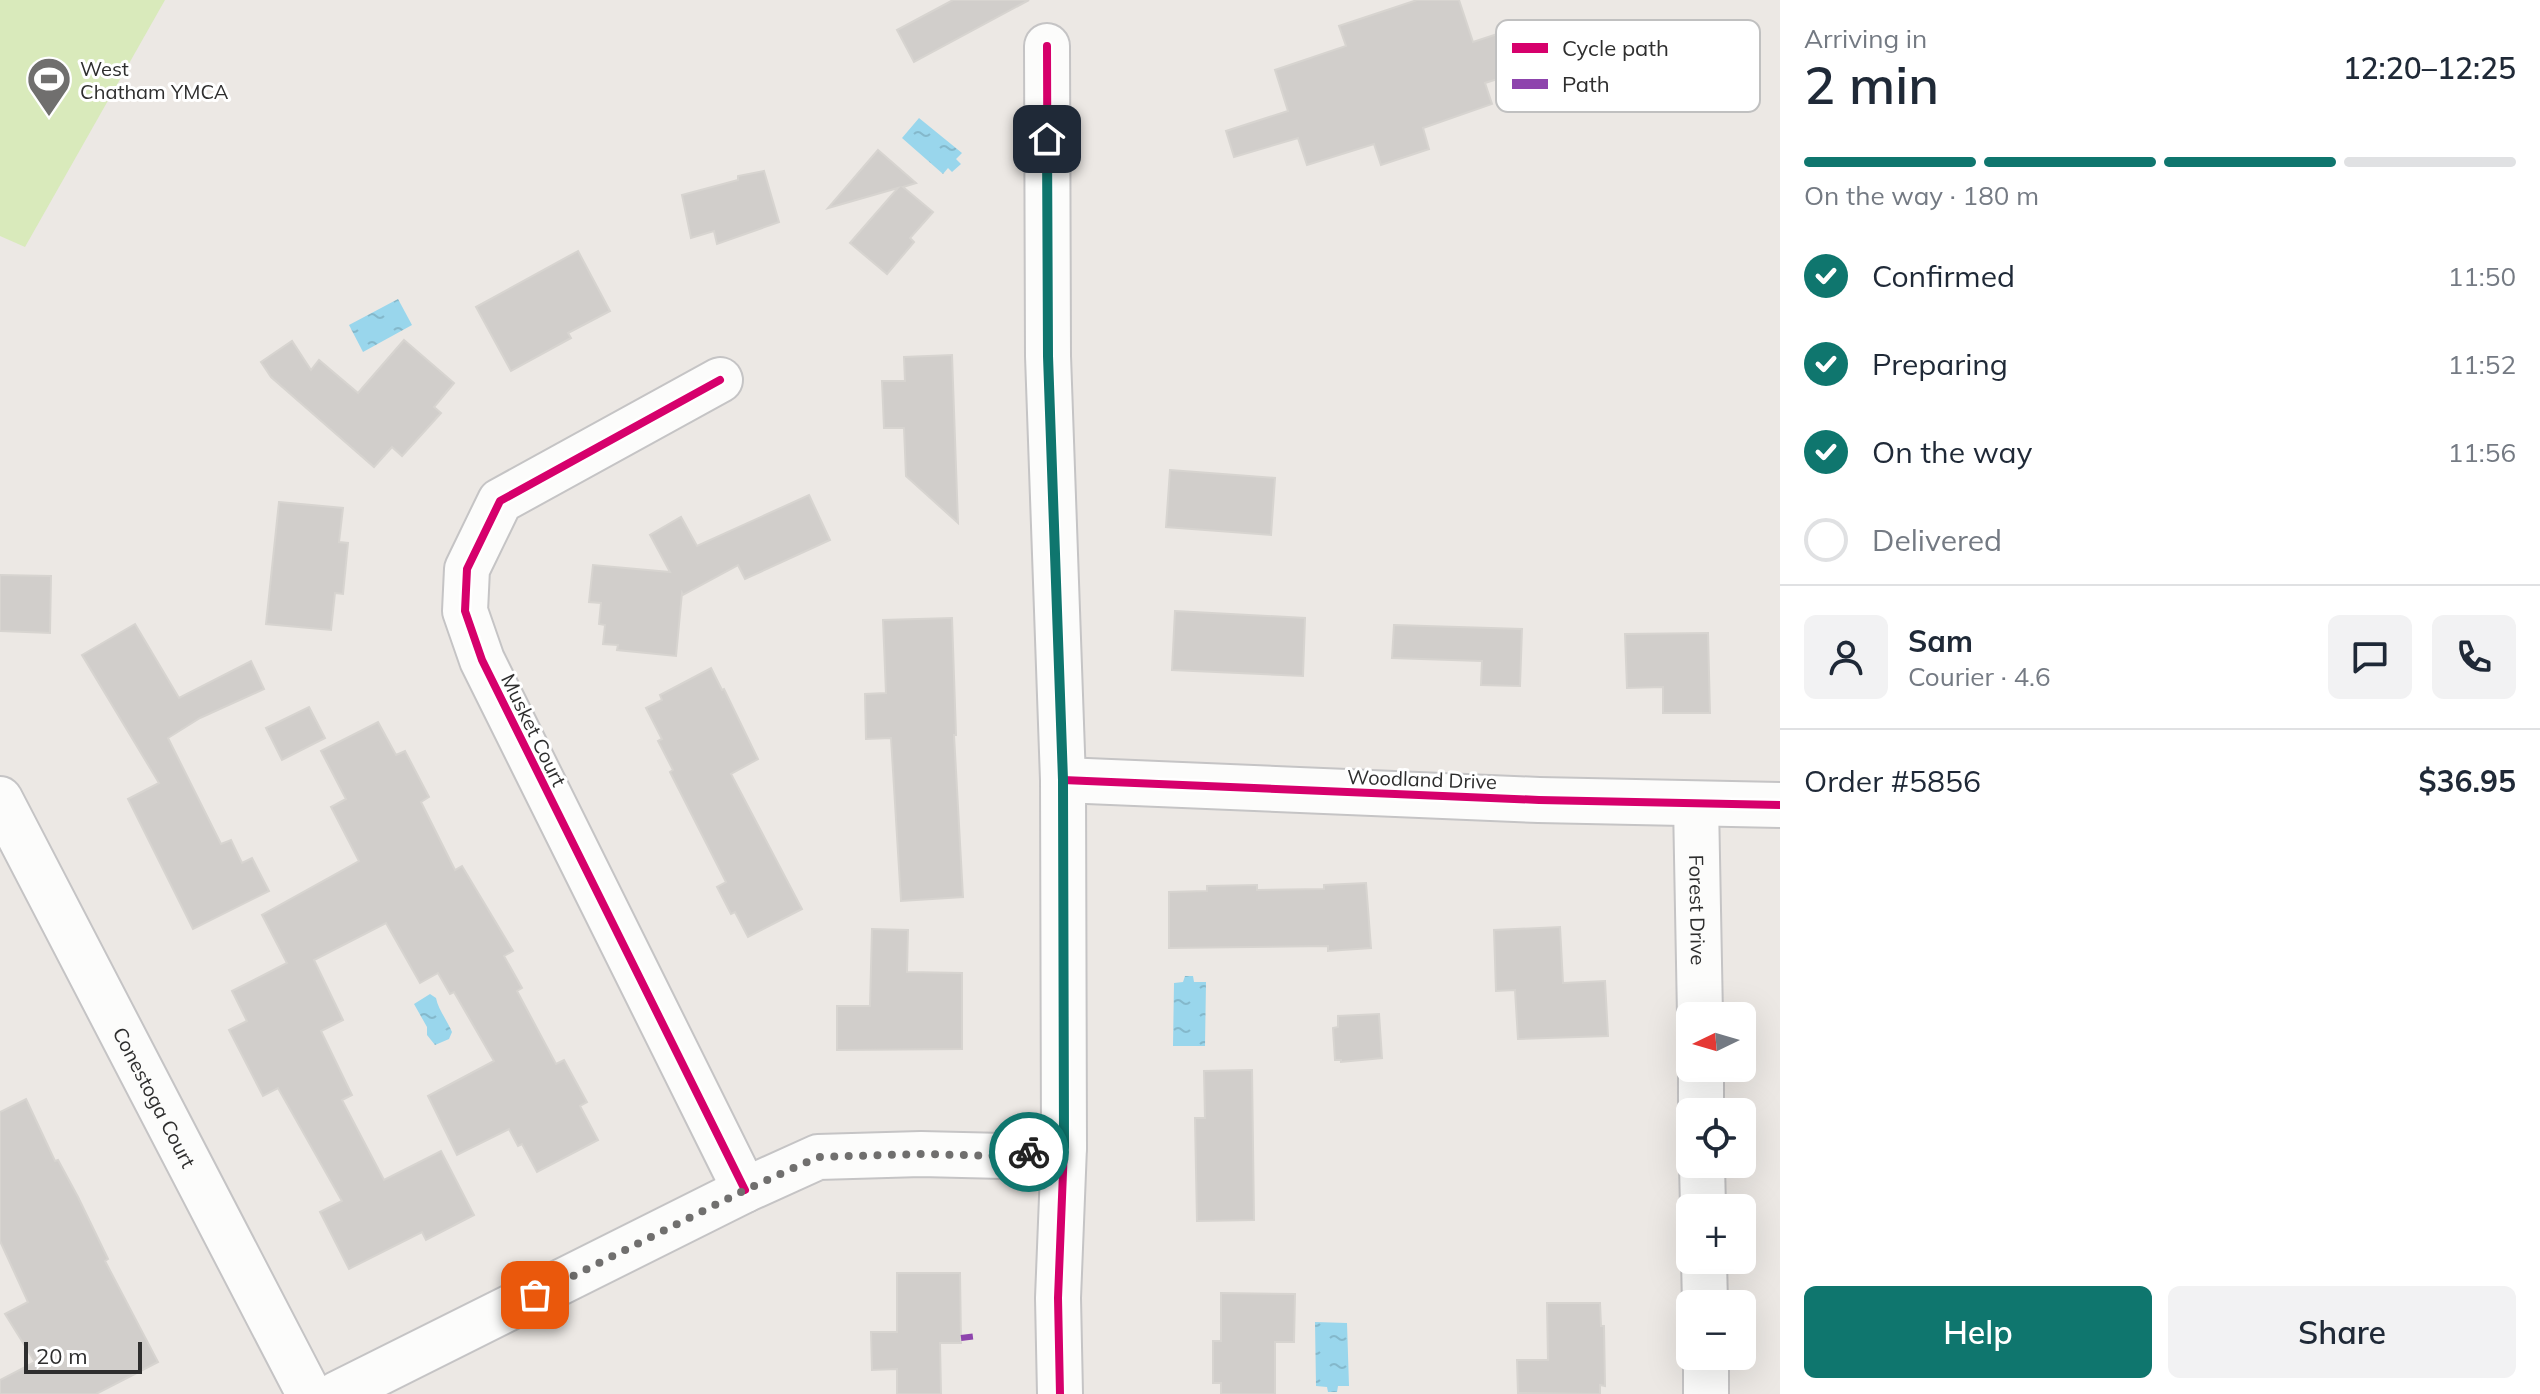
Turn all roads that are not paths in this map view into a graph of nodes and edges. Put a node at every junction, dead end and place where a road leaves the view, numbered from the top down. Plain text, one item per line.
1 (1047, 46) dead end
2 (720, 380) dead end
3 (1063, 780) junction
4 (0, 799) edge
5 (1696, 804) junction
6 (1780, 805) edge
7 (1700, 1002) edge
8 (1064, 1147) junction
9 (745, 1190) junction
10 (1706, 1370) edge
11 (309, 1394) edge
12 (337, 1394) edge
13 (1060, 1394) edge
14 (1706, 1394) edge

1 - 3 street
2 - 9 street, Musket Court
3 - 5 street, Woodland Drive
3 - 8 street
4 - 11 street, Conestoga Court
5 - 6 street, Woodland Drive
5 - 7 street, Forest Drive
8 - 9 street
8 - 13 street
9 - 12 street
10 - 14 street

